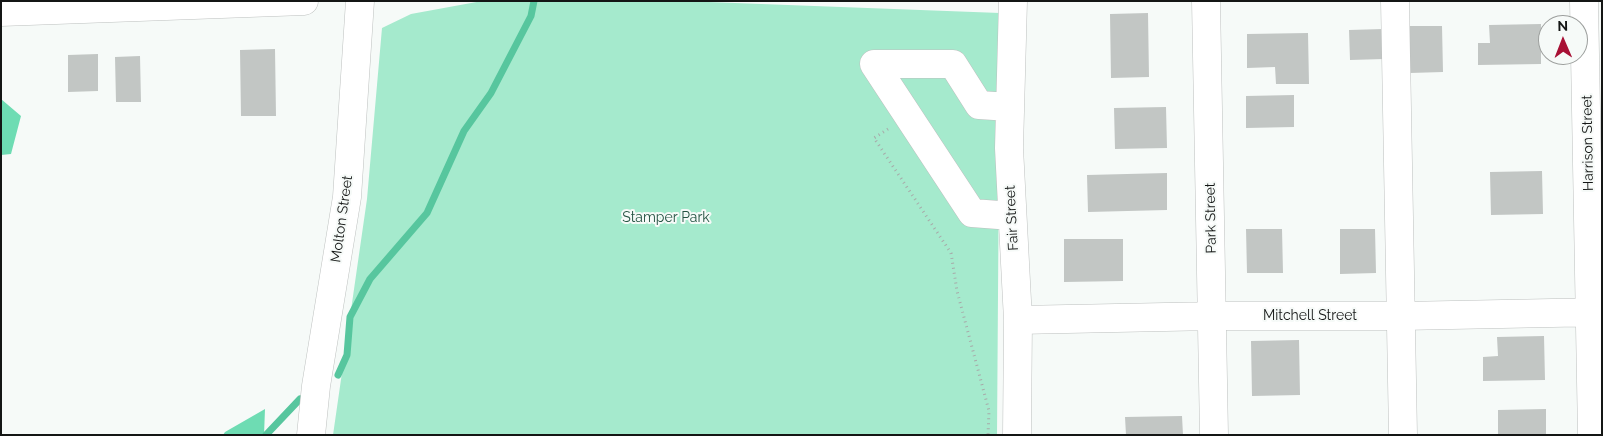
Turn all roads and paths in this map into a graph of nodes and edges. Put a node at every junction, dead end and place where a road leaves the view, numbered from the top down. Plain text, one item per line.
1 (304, 1) edge
2 (360, 1) edge
3 (1013, 1) edge
4 (1206, 1) edge
5 (1395, 1) edge
6 (1584, 1) edge
7 (1, 12) edge
8 (1010, 107) junction
9 (874, 138) dead end
10 (1012, 216) junction
11 (1597, 312) edge
12 (1214, 316) junction
13 (1402, 316) junction
14 (1018, 320) junction
15 (311, 435) edge
16 (988, 435) edge
17 (1017, 435) edge
18 (1214, 435) edge
19 (1403, 435) edge
20 (1592, 435) edge

1 - 7 street
2 - 15 street, Molton Street
3 - 8 street, Fair Street
4 - 12 street, Park Street
5 - 13 street
6 - 11 street, Harrison Street
8 - 10 street, Fair Street
8 - 10 street
9 - 16 path
10 - 14 street, Fair Street
11 - 13 street, Mitchell Street
11 - 20 street, Harrison Street
12 - 13 street, Mitchell Street
12 - 14 street, Mitchell Street
12 - 18 street, Park Street
13 - 19 street
14 - 17 street, Fair Street

